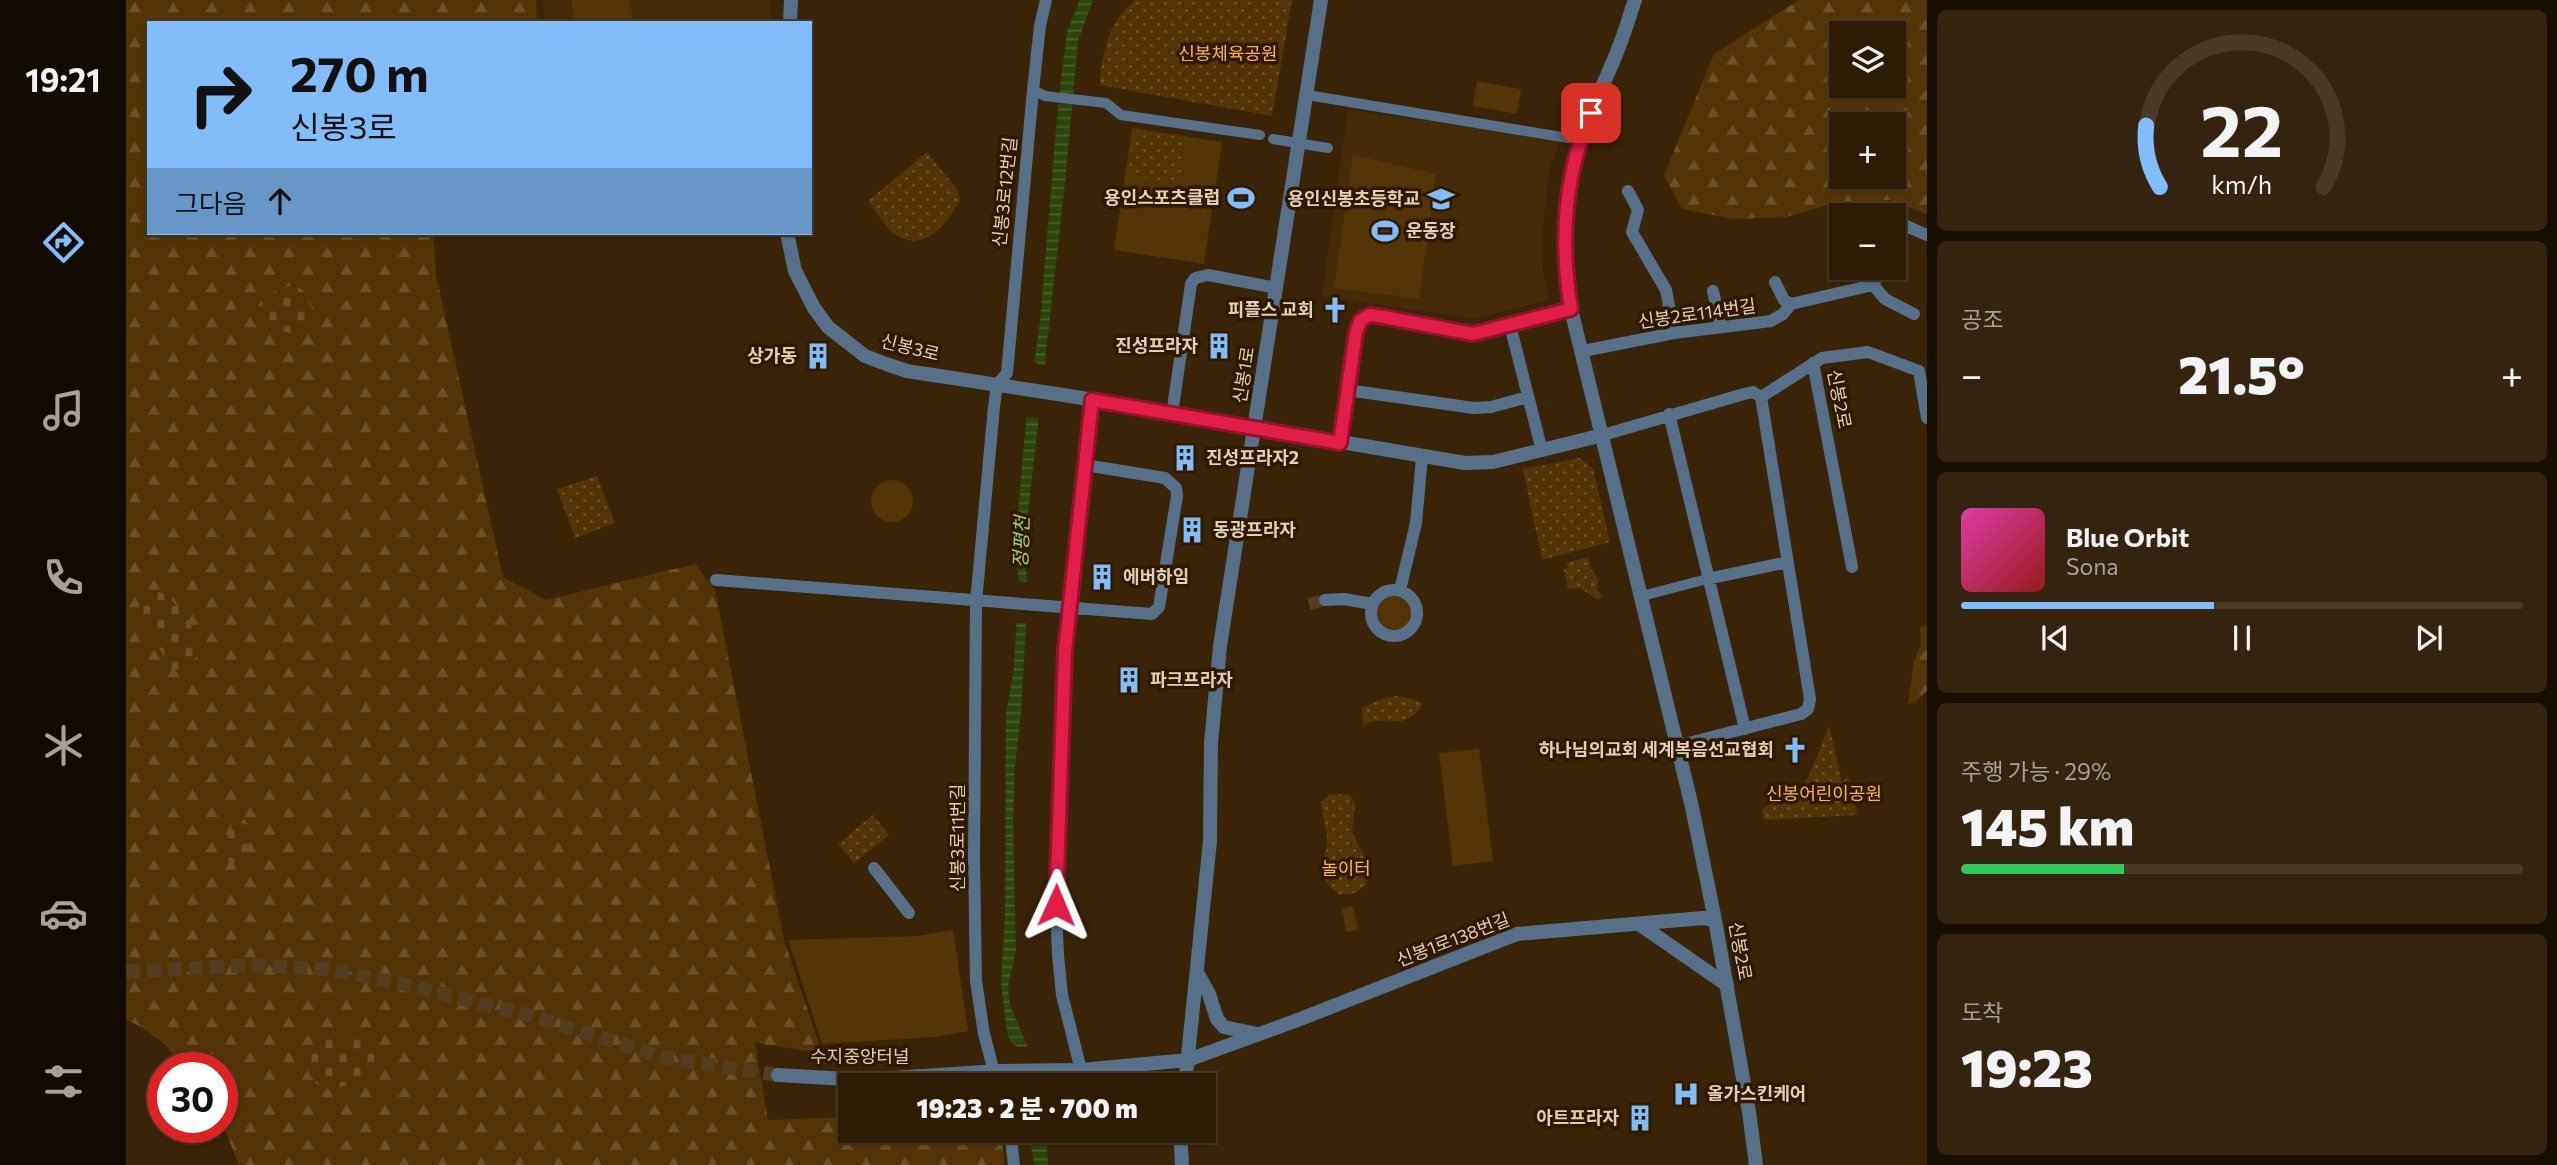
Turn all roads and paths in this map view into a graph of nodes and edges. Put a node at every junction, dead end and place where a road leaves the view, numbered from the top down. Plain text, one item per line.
1 (791, 0) edge
2 (1046, 0) edge
3 (1321, 0) edge
4 (1635, 0) edge
5 (790, 21) edge
6 (1033, 90) junction
7 (1307, 94) junction
8 (1260, 135) dead end
9 (1273, 139) dead end
10 (1580, 140) junction
11 (1328, 148) dead end
12 (1628, 191) dead end
13 (1906, 226) edge
14 (787, 235) edge
15 (1927, 235) edge
16 (1876, 280) edge
17 (1775, 282) dead end
18 (1873, 285) junction
19 (1277, 288) junction
20 (1713, 291) dead end
21 (1791, 304) junction
22 (1571, 309) junction
23 (1914, 314) dead end
24 (1510, 325) junction
25 (1720, 326) junction
26 (1674, 333) junction
27 (1583, 351) junction
28 (1813, 363) junction
29 (997, 385) junction
30 (1347, 390) junction
31 (1528, 397) junction
32 (1761, 397) junction
33 (1092, 400) junction
34 (1172, 414) junction
35 (1669, 414) junction
36 (1927, 418) edge
37 (1255, 428) junction
38 (1603, 435) junction
39 (1340, 443) junction
40 (1542, 450) junction
41 (1422, 457) junction
42 (1085, 465) junction
43 (1788, 562) junction
44 (1852, 567) dead end
45 (1707, 579) junction
46 (716, 580) dead end
47 (1400, 590) junction
48 (1642, 596) junction
49 (1325, 600) tunnel mouth
50 (976, 602) junction
51 (1372, 604) junction
52 (1070, 606) junction
53 (1745, 729) junction
54 (1677, 746) junction
55 (874, 868) dead end
56 (909, 914) dead end
57 (1715, 920) junction
58 (1639, 925) junction
59 (1197, 972) junction
60 (1727, 985) junction
61 (1258, 1034) junction
62 (1188, 1060) junction
63 (1081, 1070) junction
64 (998, 1072) junction
65 (1186, 1073) edge
66 (778, 1075) tunnel mouth
67 (1011, 1143) edge
68 (1181, 1143) edge
69 (1014, 1165) edge
70 (1182, 1165) edge
71 (1756, 1165) edge

1 - 5 street
2 - 6 street, 신봉3로12번길
3 - 7 street, 신봉1로
4 - 10 street, 신봉2로
6 - 8 street
6 - 29 street, 신봉3로12번길
7 - 10 street
7 - 19 street, 신봉1로
9 - 11 street
10 - 22 street, 신봉2로
12 - 26 street
13 - 15 street
14 - 29 street, 신봉3로
16 - 18 street
17 - 21 street
18 - 21 street, 신봉2로114번길
18 - 23 street
19 - 34 street
19 - 37 street, 신봉1로
20 - 25 street
21 - 25 street, 신봉2로114번길
22 - 24 street
22 - 27 street, 신봉2로
24 - 30 street
24 - 31 street
25 - 26 street, 신봉2로114번길
26 - 27 street, 신봉2로114번길
27 - 38 street, 신봉2로
28 - 32 street, 신봉2로
28 - 36 street, 신봉2로
28 - 44 street, 신봉2로
29 - 33 street, 신봉3로
29 - 50 street, 신봉3로11번길
30 - 31 street
30 - 39 street
31 - 40 street
32 - 35 street
32 - 43 street
33 - 34 street
33 - 42 street
34 - 37 street
35 - 38 street
35 - 45 street
37 - 39 street
37 - 59 street, 신봉1로
38 - 40 street
38 - 48 street, 신봉2로
39 - 41 street
40 - 41 street
41 - 47 street
42 - 52 street
42 - 52 street
43 - 45 street
43 - 53 street
45 - 48 street
45 - 53 street
46 - 50 street
47 - 51 street
47 - 51 street
48 - 54 street, 신봉2로
49 - 51 street
50 - 52 street
50 - 64 street, 신봉3로11번길
52 - 63 street
53 - 54 street
54 - 57 street, 신봉2로
55 - 56 street
57 - 58 street, 신봉1로138번길
57 - 60 street, 신봉2로
58 - 60 street
58 - 61 street, 신봉1로138번길
59 - 61 street
59 - 62 street, 신봉1로
60 - 71 street, 신봉2로
61 - 62 street, 신봉1로138번길
62 - 63 street
62 - 65 street
63 - 64 street
64 - 66 street, 수지중앙터널
67 - 69 street
68 - 70 street

